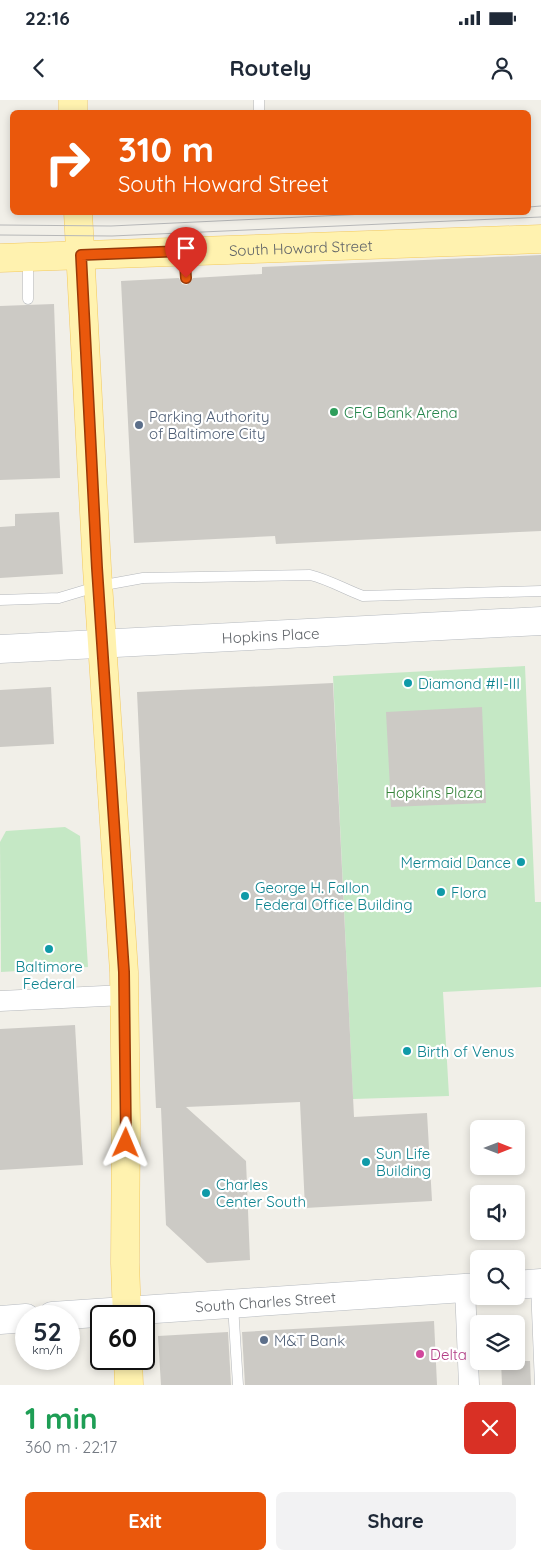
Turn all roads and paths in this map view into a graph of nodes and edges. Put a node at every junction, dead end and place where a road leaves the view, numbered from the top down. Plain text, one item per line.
1 (78, 215) edge
2 (541, 239) edge
3 (184, 251) junction
4 (81, 255) junction
5 (28, 257) junction
6 (0, 258) edge
7 (186, 278) dead end
8 (28, 299) dead end
9 (99, 586) junction
10 (541, 592) edge
11 (0, 600) edge
12 (541, 621) edge
13 (102, 645) junction
14 (0, 649) edge
15 (125, 995) junction
16 (0, 1001) edge
17 (531, 1284) edge
18 (470, 1288) edge
19 (233, 1304) junction
20 (126, 1305) edge
21 (472, 1305) edge
22 (155, 1311) edge
23 (15, 1319) edge
24 (0, 1320) edge
25 (128, 1370) edge
26 (129, 1385) edge
27 (238, 1385) edge
28 (470, 1385) edge
29 (540, 1385) edge

1 - 4 main road
2 - 3 main road, South Howard Street
3 - 4 main road, South Howard Street
3 - 7 lane
4 - 5 main road, South Howard Street
4 - 9 main road
5 - 6 main road, South Howard Street
5 - 8 lane
9 - 10 lane
9 - 11 lane
9 - 13 main road
12 - 13 main road, Hopkins Place
13 - 14 main road, Hopkins Place
13 - 15 main road
15 - 16 street
15 - 20 main road
17 - 29 lane
18 - 19 main road, South Charles Street
19 - 22 main road, South Charles Street
19 - 27 lane
21 - 28 street
23 - 24 main road
25 - 26 main road

